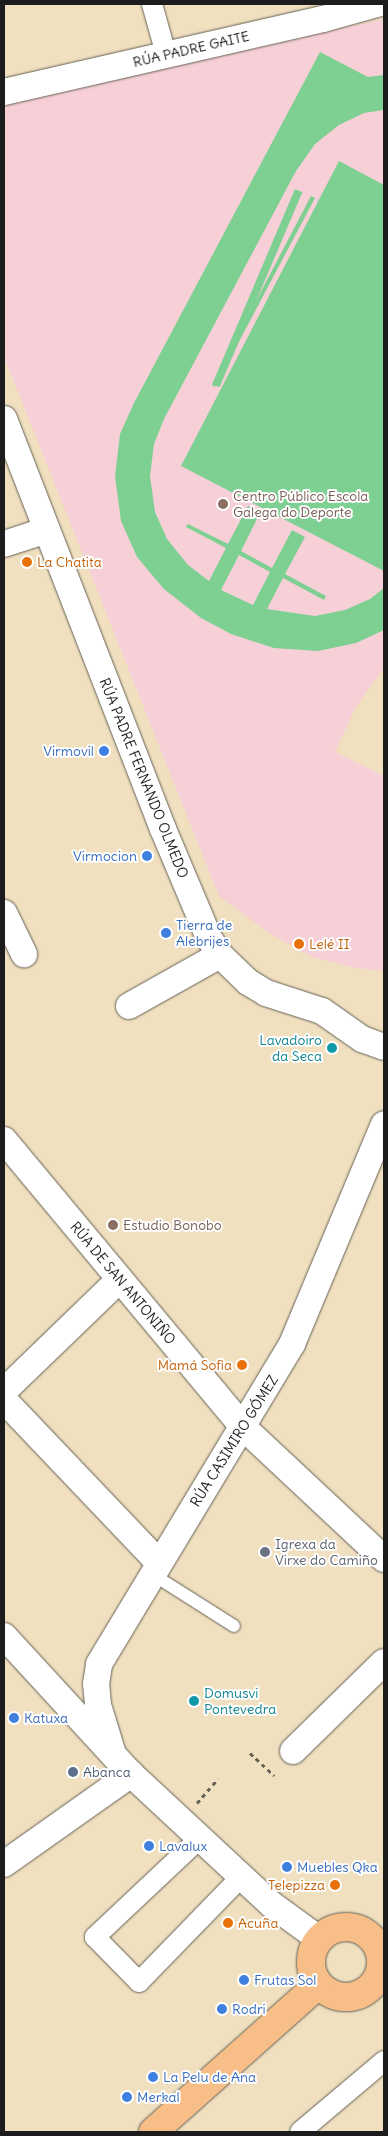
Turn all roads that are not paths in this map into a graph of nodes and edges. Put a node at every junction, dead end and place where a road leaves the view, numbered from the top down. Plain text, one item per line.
1 (152, 4) edge
2 (377, 4) edge
3 (166, 54) junction
4 (4, 92) edge
5 (4, 420) edge
6 (47, 530) junction
7 (4, 544) edge
8 (4, 913) edge
9 (24, 954) dead end
10 (220, 955) junction
11 (129, 1006) dead end
12 (384, 1047) edge
13 (384, 1124) edge
14 (4, 1140) edge
15 (120, 1279) junction
16 (4, 1390) edge
17 (4, 1400) edge
18 (242, 1427) junction
19 (384, 1559) edge
20 (156, 1569) junction
21 (234, 1626) dead end
22 (4, 1636) edge
23 (383, 1665) edge
24 (293, 1751) dead end
25 (113, 1754) junction
26 (131, 1774) junction
27 (199, 1838) junction
28 (4, 1864) edge
29 (241, 1877) junction
30 (372, 1924) edge
31 (319, 1940) junction
32 (382, 1968) edge
33 (319, 1984) junction
34 (384, 2060) edge
35 (154, 2132) edge
36 (300, 2132) edge

1 - 3 street
2 - 3 street, RÚA PADRE GAITE
3 - 4 street, RÚA PADRE GAITE
5 - 6 street, RÚA PADRE FERNANDO OLMEDO
6 - 7 street
6 - 10 street, RÚA PADRE FERNANDO OLMEDO
8 - 9 street
10 - 11 street
10 - 12 street, RÚA PADRE FERNANDO OLMEDO
13 - 18 street, RÚA CASIMIRO GÓMEZ
14 - 15 street, RÚA DE SAN ANTONIÑO
15 - 16 street
15 - 18 street, RÚA DE SAN ANTONIÑO
17 - 20 street
18 - 19 street, RÚA DE SAN ANTONIÑO
18 - 20 street, RÚA CASIMIRO GÓMEZ
20 - 21 lane
20 - 25 street, RÚA CASIMIRO GÓMEZ
22 - 25 street
23 - 24 street
25 - 26 street
26 - 27 street
26 - 28 street
27 - 29 street
27 - 29 street
29 - 31 street
30 - 31 main road
30 - 32 main road
31 - 33 main road
32 - 33 main road
33 - 35 main road
34 - 36 street

